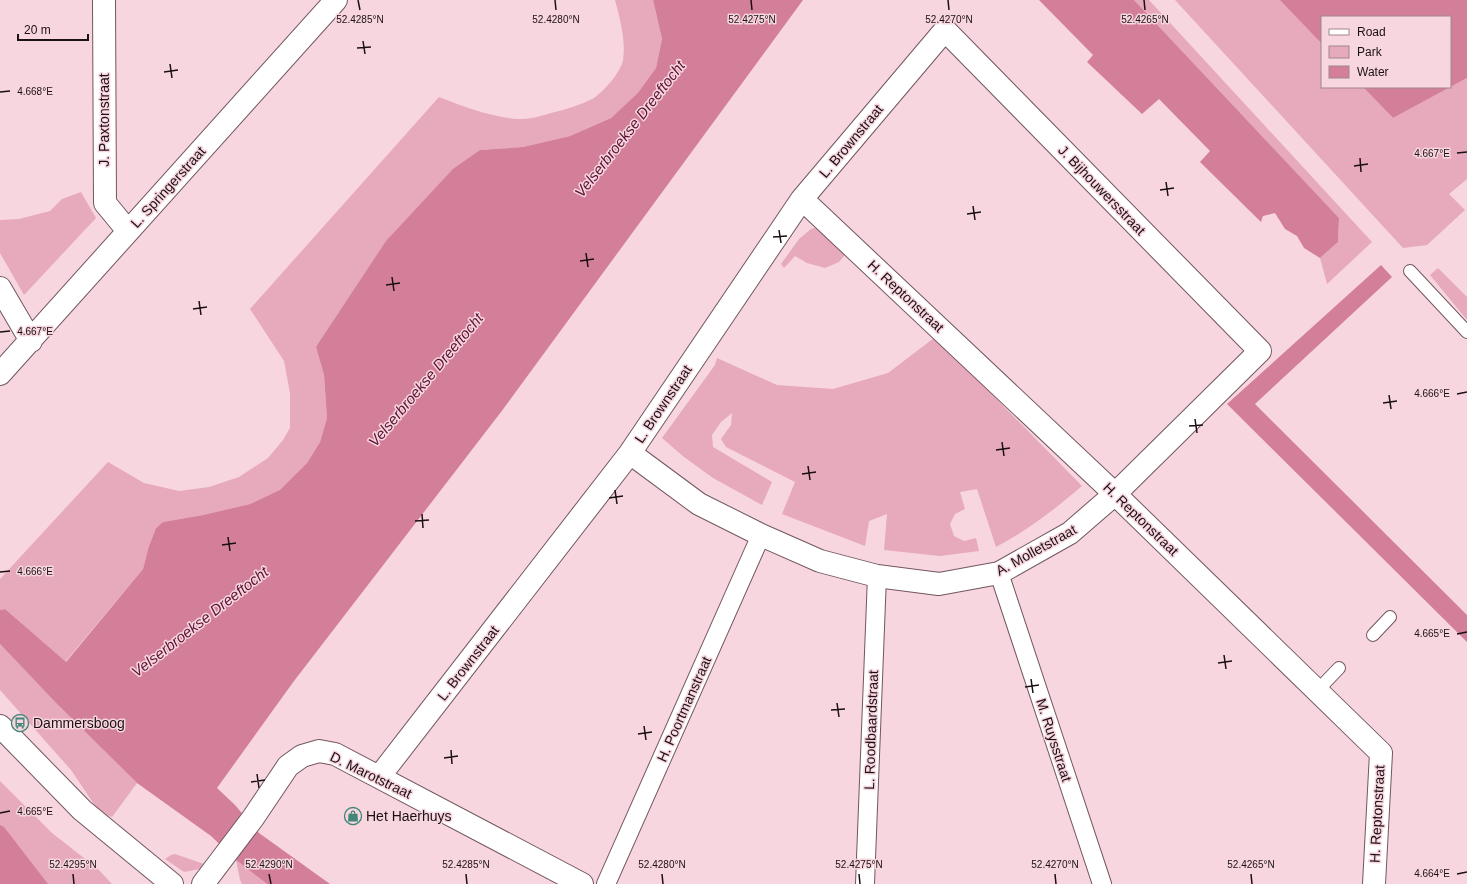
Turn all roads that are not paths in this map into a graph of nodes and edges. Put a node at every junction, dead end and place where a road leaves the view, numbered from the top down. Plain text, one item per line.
1 (104, 0) edge
2 (336, 0) edge
3 (945, 30) joint
4 (802, 199) junction
5 (128, 231) junction
6 (1410, 271) dead end
7 (0, 288) edge
8 (1467, 332) edge
9 (31, 341) junction
10 (1260, 350) joint
11 (0, 374) edge
12 (630, 453) junction
13 (1115, 494) junction
14 (761, 535) junction
15 (999, 573) junction
16 (877, 576) junction
17 (1390, 617) dead end
18 (1373, 635) dead end
19 (1340, 668) dead end
20 (1317, 691) junction
21 (0, 726) edge
22 (379, 777) junction
23 (172, 884) edge
24 (203, 884) edge
25 (582, 884) edge
26 (606, 884) edge
27 (865, 884) edge
28 (1102, 884) edge
29 (1374, 884) edge

1 - 5 street, J. Paxtonstraat
2 - 5 street, L. Springerstraat
3 - 4 street, L. Brownstraat
3 - 10 street, J. Bijhouwersstraat
4 - 12 street, L. Brownstraat
4 - 13 street, H. Reptonstraat
5 - 9 street, L. Springerstraat
6 - 8 lane
7 - 9 street
9 - 11 street, L. Springerstraat
10 - 13 street, A. Molletstraat
12 - 14 street, A. Molletstraat
12 - 22 street, L. Brownstraat
13 - 15 street, A. Molletstraat
13 - 20 street, H. Reptonstraat
14 - 16 street, A. Molletstraat
14 - 26 street, H. Poortmanstraat
15 - 16 street, A. Molletstraat
15 - 28 street, M. Ruysstraat
16 - 27 street, L. Roodbaardstraat
17 - 18 lane
19 - 20 lane
20 - 29 street, H. Reptonstraat
21 - 23 street
22 - 24 street, D. Marotstraat
22 - 25 street, D. Marotstraat

